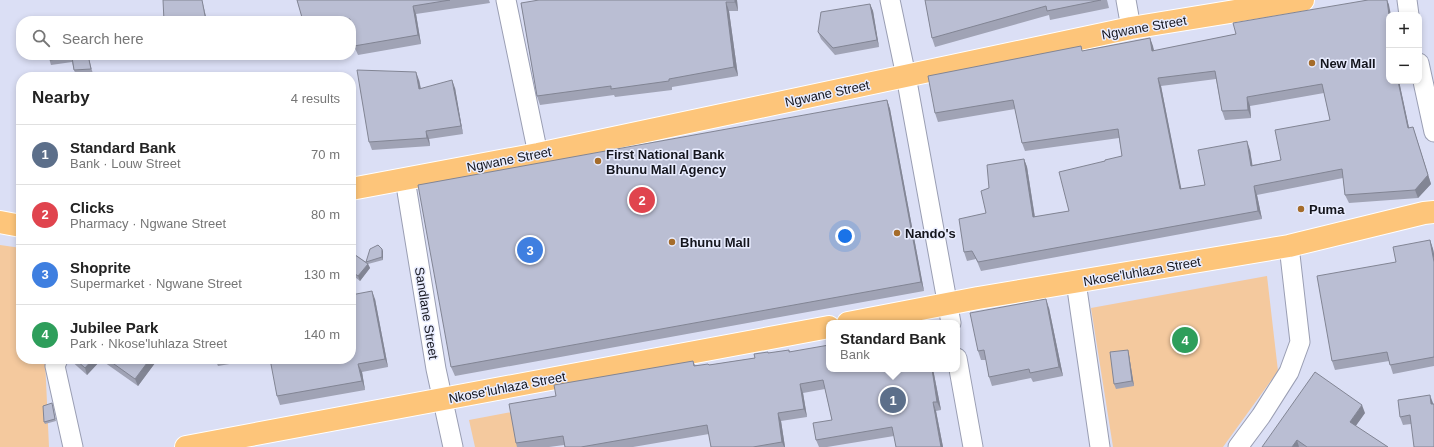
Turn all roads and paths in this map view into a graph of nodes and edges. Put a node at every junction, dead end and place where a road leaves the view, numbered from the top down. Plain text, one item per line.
1 (506, 0) edge
2 (890, 0) edge
3 (1126, 0) edge
4 (1303, 0) edge
5 (1407, 0) edge
6 (1409, 12) edge
7 (1131, 28) junction
8 (906, 76) junction
9 (1422, 77) edge
10 (1434, 132) edge
11 (538, 154) junction
12 (405, 179) junction
13 (356, 188) edge
14 (1434, 212) edge
15 (0, 222) edge
16 (16, 225) edge
17 (1290, 246) junction
18 (1076, 282) junction
19 (949, 314) edge
20 (882, 320) edge
21 (826, 328) edge
22 (56, 364) edge
23 (960, 372) edge
24 (443, 400) junction
25 (226, 443) edge
26 (73, 447) edge
27 (186, 447) edge
28 (453, 447) edge
29 (973, 447) edge
30 (1100, 447) edge
31 (1238, 447) edge

1 - 11 street
2 - 8 street
3 - 7 street
4 - 7 main road, Ngwane Street
5 - 6 street
7 - 8 main road, Ngwane Street
8 - 11 main road, Ngwane Street
8 - 19 street
9 - 10 street
11 - 12 main road, Ngwane Street
12 - 13 main road, Ngwane Street
12 - 24 street, Sandlane Street
14 - 17 main road, Nkose'luhlaza Street
15 - 16 main road
17 - 18 main road, Nkose'luhlaza Street
17 - 31 street
18 - 19 main road, Nkose'luhlaza Street
18 - 30 street
19 - 20 main road, Nkose'luhlaza Street
21 - 24 main road, Nkose'luhlaza Street
22 - 26 street
23 - 29 street
24 - 25 main road, Nkose'luhlaza Street
24 - 28 street, Sandlane Street
25 - 27 main road, Nkose'luhlaza Street

